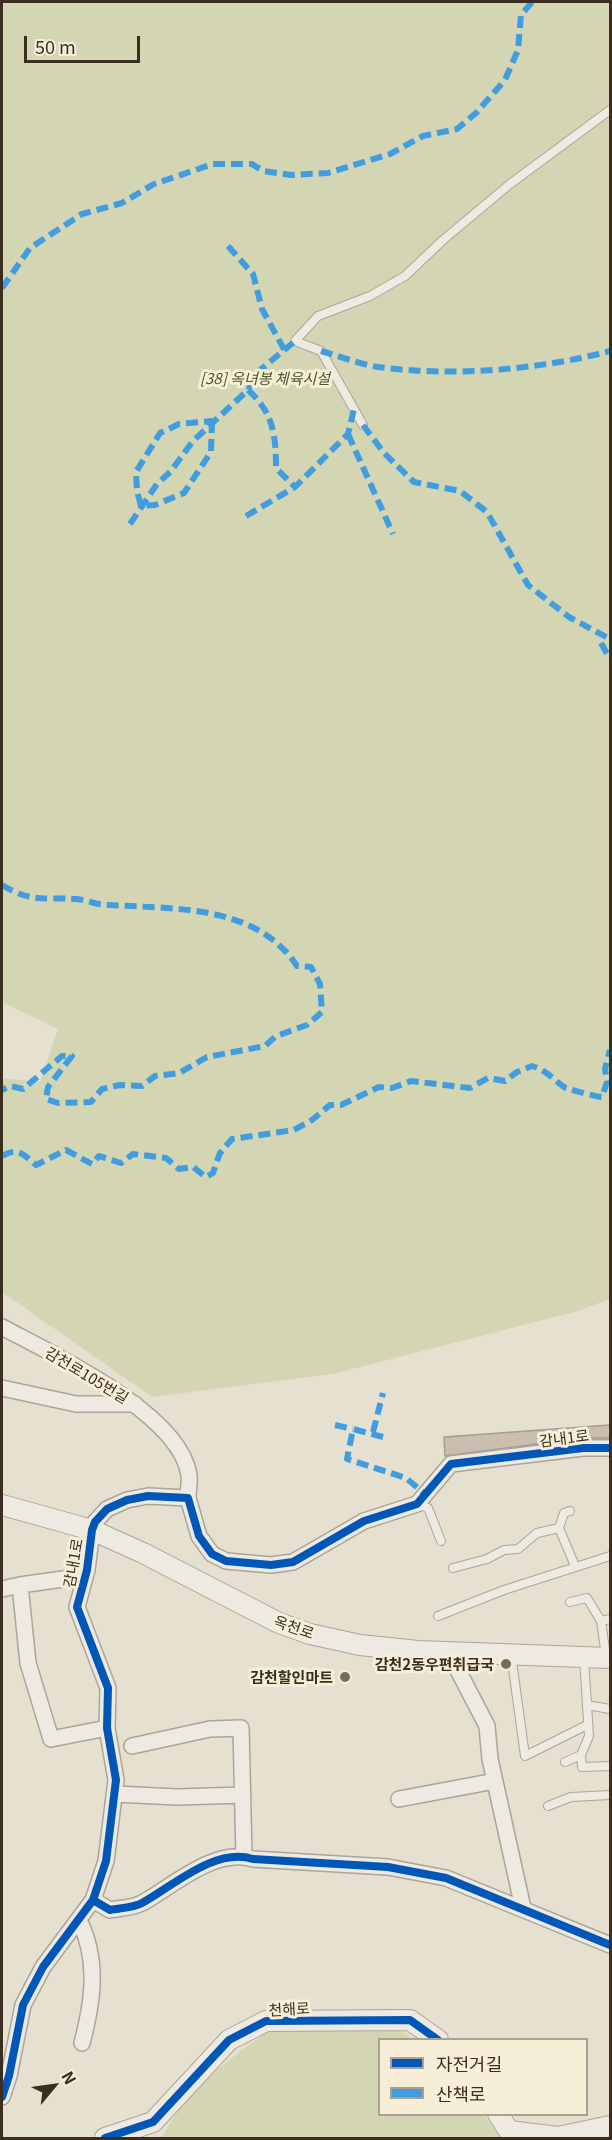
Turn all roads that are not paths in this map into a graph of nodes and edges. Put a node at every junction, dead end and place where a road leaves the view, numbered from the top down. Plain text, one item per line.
1 (610, 110) edge
2 (363, 425) dead end
3 (2, 1327) edge
4 (2, 1388) edge
5 (135, 1404) junction
6 (610, 1448) edge
7 (188, 1498) junction
8 (417, 1504) junction
9 (2, 1505) edge
10 (570, 1510) dead end
11 (559, 1528) junction
12 (92, 1530) junction
13 (441, 1541) dead end
14 (610, 1556) edge
15 (575, 1566) junction
16 (453, 1568) dead end
17 (86, 1576) junction
18 (20, 1585) junction
19 (2, 1589) edge
20 (570, 1602) dead end
21 (438, 1616) dead end
22 (610, 1619) edge
23 (601, 1621) junction
24 (448, 1650) junction
25 (511, 1654) junction
26 (584, 1657) junction
27 (608, 1658) edge
28 (587, 1705) junction
29 (610, 1709) edge
30 (587, 1725) junction
31 (107, 1728) junction
32 (132, 1746) dead end
33 (581, 1755) junction
34 (565, 1762) dead end
35 (610, 1766) edge
36 (495, 1781) junction
37 (115, 1794) junction
38 (243, 1795) junction
39 (610, 1795) edge
40 (399, 1798) dead end
41 (548, 1806) dead end
42 (244, 1856) junction
43 (93, 1900) junction
44 (523, 1908) junction
45 (80, 1920) junction
46 (610, 1945) edge
47 (435, 2038) edge
48 (82, 2043) dead end
49 (2, 2097) edge
50 (499, 2116) edge
51 (610, 2126) edge
52 (105, 2139) edge

1 - 2 lane
3 - 5 street, 감천로105번길
4 - 5 street
5 - 7 street, 감천로105번길
6 - 8 street, 감내1로
7 - 8 street
7 - 12 street, 감내1로
8 - 13 lane
9 - 12 street, 옥천로
10 - 11 lane
11 - 15 lane
11 - 16 lane
12 - 17 street, 감내1로
12 - 24 street, 옥천로
14 - 15 lane
15 - 21 lane
17 - 18 street
17 - 31 street, 감내1로
18 - 19 street
18 - 31 street
20 - 23 lane
22 - 23 lane
23 - 27 lane
24 - 25 street, 옥천로
24 - 36 street
25 - 26 street, 옥천로
25 - 30 lane
26 - 27 street, 옥천로
26 - 28 lane
28 - 29 lane
28 - 30 lane
30 - 33 lane
31 - 37 street, 감내1로
32 - 38 street
33 - 34 lane
33 - 35 lane
36 - 40 street
36 - 44 street
37 - 38 street
37 - 43 street, 감내1로
38 - 42 street
39 - 41 lane
42 - 43 street
42 - 44 street
43 - 45 street, 감내1로
44 - 46 street
45 - 48 street
45 - 49 street, 감내1로
47 - 52 street, 천해로
50 - 51 street

